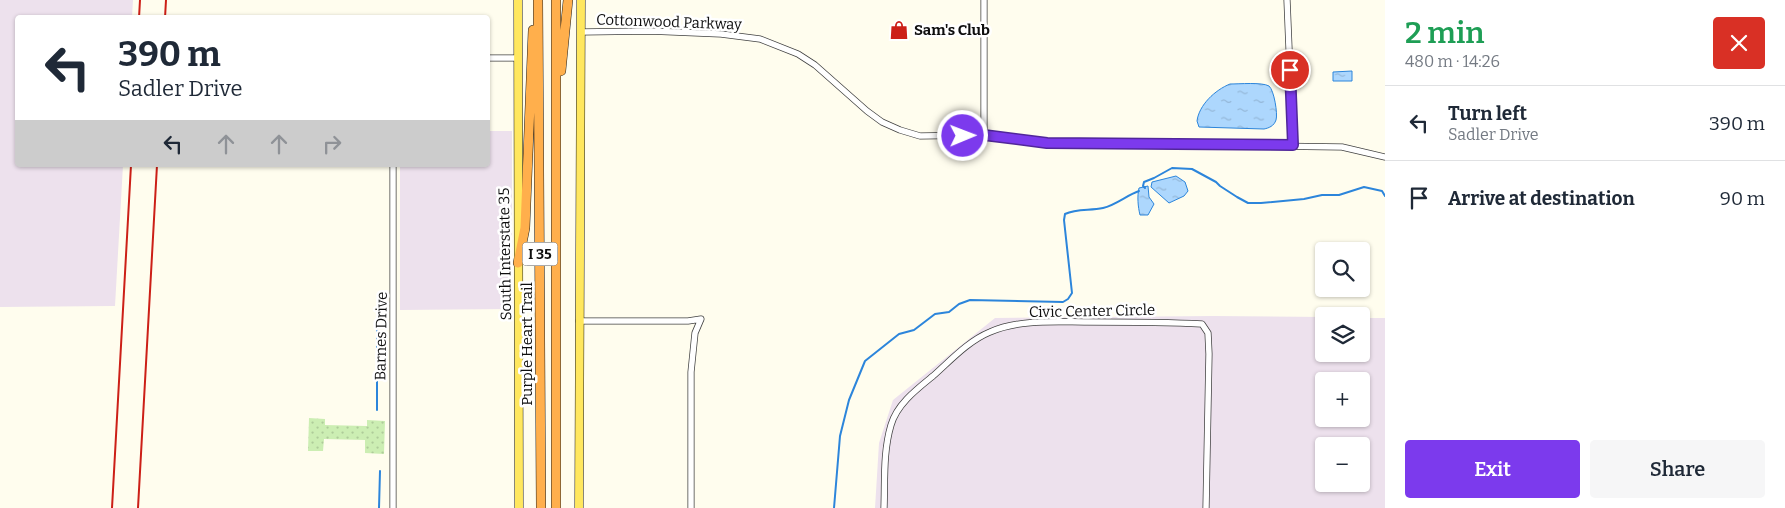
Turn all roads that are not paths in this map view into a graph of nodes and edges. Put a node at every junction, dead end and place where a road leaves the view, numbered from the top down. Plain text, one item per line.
1 (518, 0) edge
2 (534, 0) edge
3 (538, 0) edge
4 (556, 0) edge
5 (568, 0) edge
6 (581, 0) edge
7 (984, 0) edge
8 (1287, 0) edge
9 (580, 32) junction
10 (490, 58) edge
11 (518, 58) junction
12 (556, 126) junction
13 (984, 135) junction
14 (1293, 145) junction
15 (1385, 158) edge
16 (393, 167) edge
17 (518, 263) junction
18 (579, 321) junction
19 (393, 508) edge
20 (519, 508) edge
21 (541, 508) edge
22 (556, 508) edge
23 (579, 508) edge
24 (691, 508) edge
25 (884, 508) edge
26 (1206, 508) edge

1 - 11 main road, South Interstate 35
2 - 17 highway
3 - 21 highway, Purple Heart Trail / I 35
4 - 12 highway, Purple Heart Trail / I 35
5 - 12 highway
6 - 9 main road
7 - 13 street
8 - 14 street
9 - 13 street, Cottonwood Parkway
9 - 18 main road
10 - 11 street
11 - 17 main road, South Interstate 35
12 - 22 highway, Purple Heart Trail / I 35
13 - 14 street, Cottonwood Parkway
14 - 15 street, Cottonwood Parkway
16 - 19 street, Barnes Drive
17 - 20 main road, South Interstate 35
18 - 23 main road
18 - 24 street
25 - 26 street, Civic Center Circle

